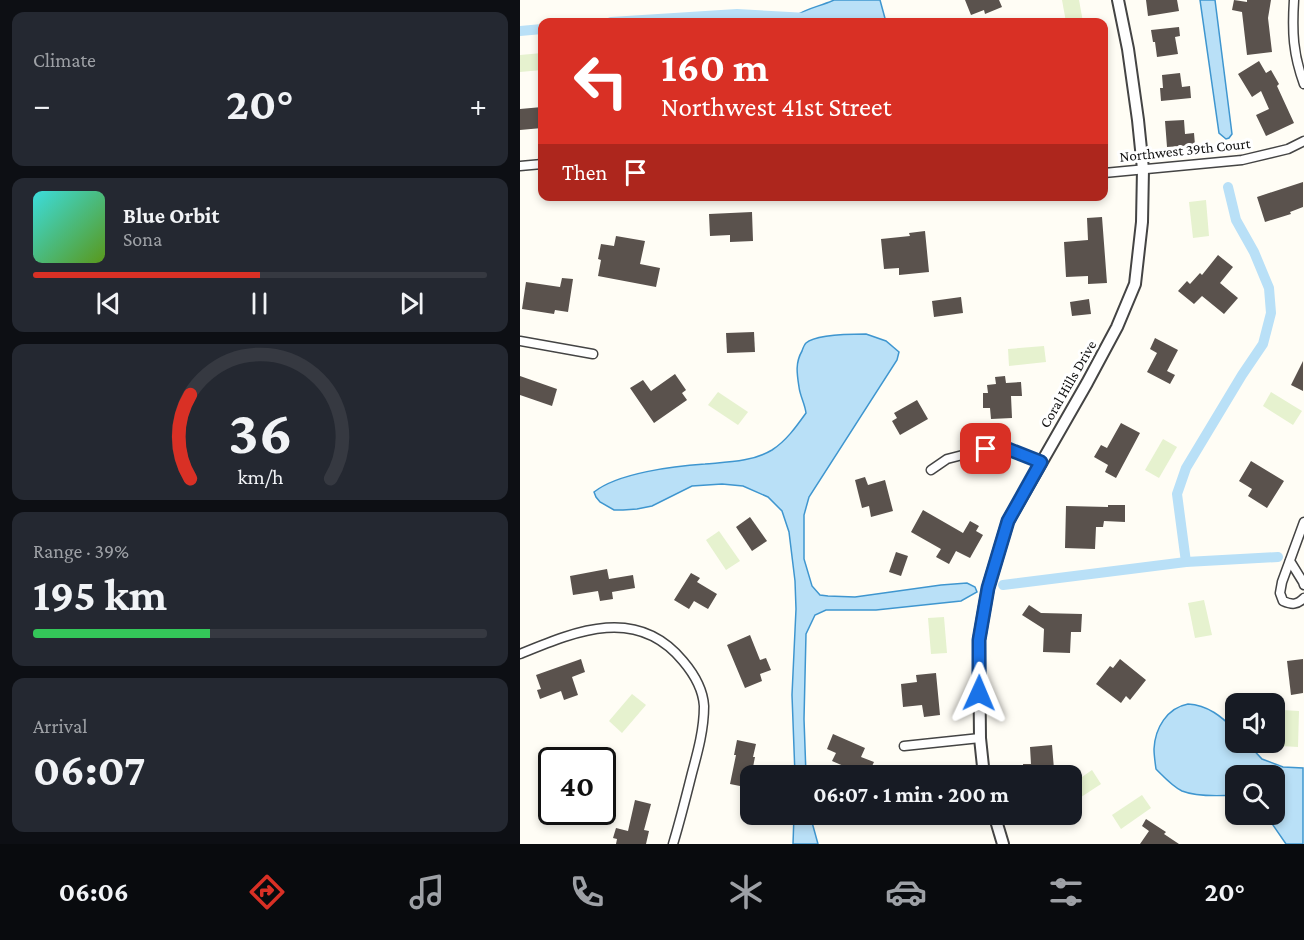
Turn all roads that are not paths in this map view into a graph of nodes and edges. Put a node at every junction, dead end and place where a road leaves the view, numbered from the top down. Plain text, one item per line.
1 (1118, 0) edge
2 (1294, 0) edge
3 (1303, 84) edge
4 (1303, 141) edge
5 (538, 164) edge
6 (520, 166) edge
7 (1143, 169) junction
8 (1108, 173) edge
9 (520, 341) edge
10 (594, 354) dead end
11 (1041, 462) junction
12 (931, 470) dead end
13 (1303, 522) edge
14 (1290, 561) junction
15 (1303, 585) edge
16 (1303, 598) edge
17 (520, 654) edge
18 (980, 738) junction
19 (904, 746) dead end
20 (983, 765) edge
21 (997, 825) edge
22 (673, 844) edge
23 (1003, 844) edge

1 - 7 street, Coral Hills Drive
2 - 3 street
4 - 7 street, Northwest 39th Court
5 - 6 street
7 - 8 street, Northwest 39th Court
7 - 11 street, Coral Hills Drive
9 - 10 street
11 - 12 street
11 - 18 street, Coral Hills Drive
13 - 14 street
14 - 15 street
14 - 16 street
17 - 22 street
18 - 19 street
18 - 20 street, Coral Hills Drive
21 - 23 street

